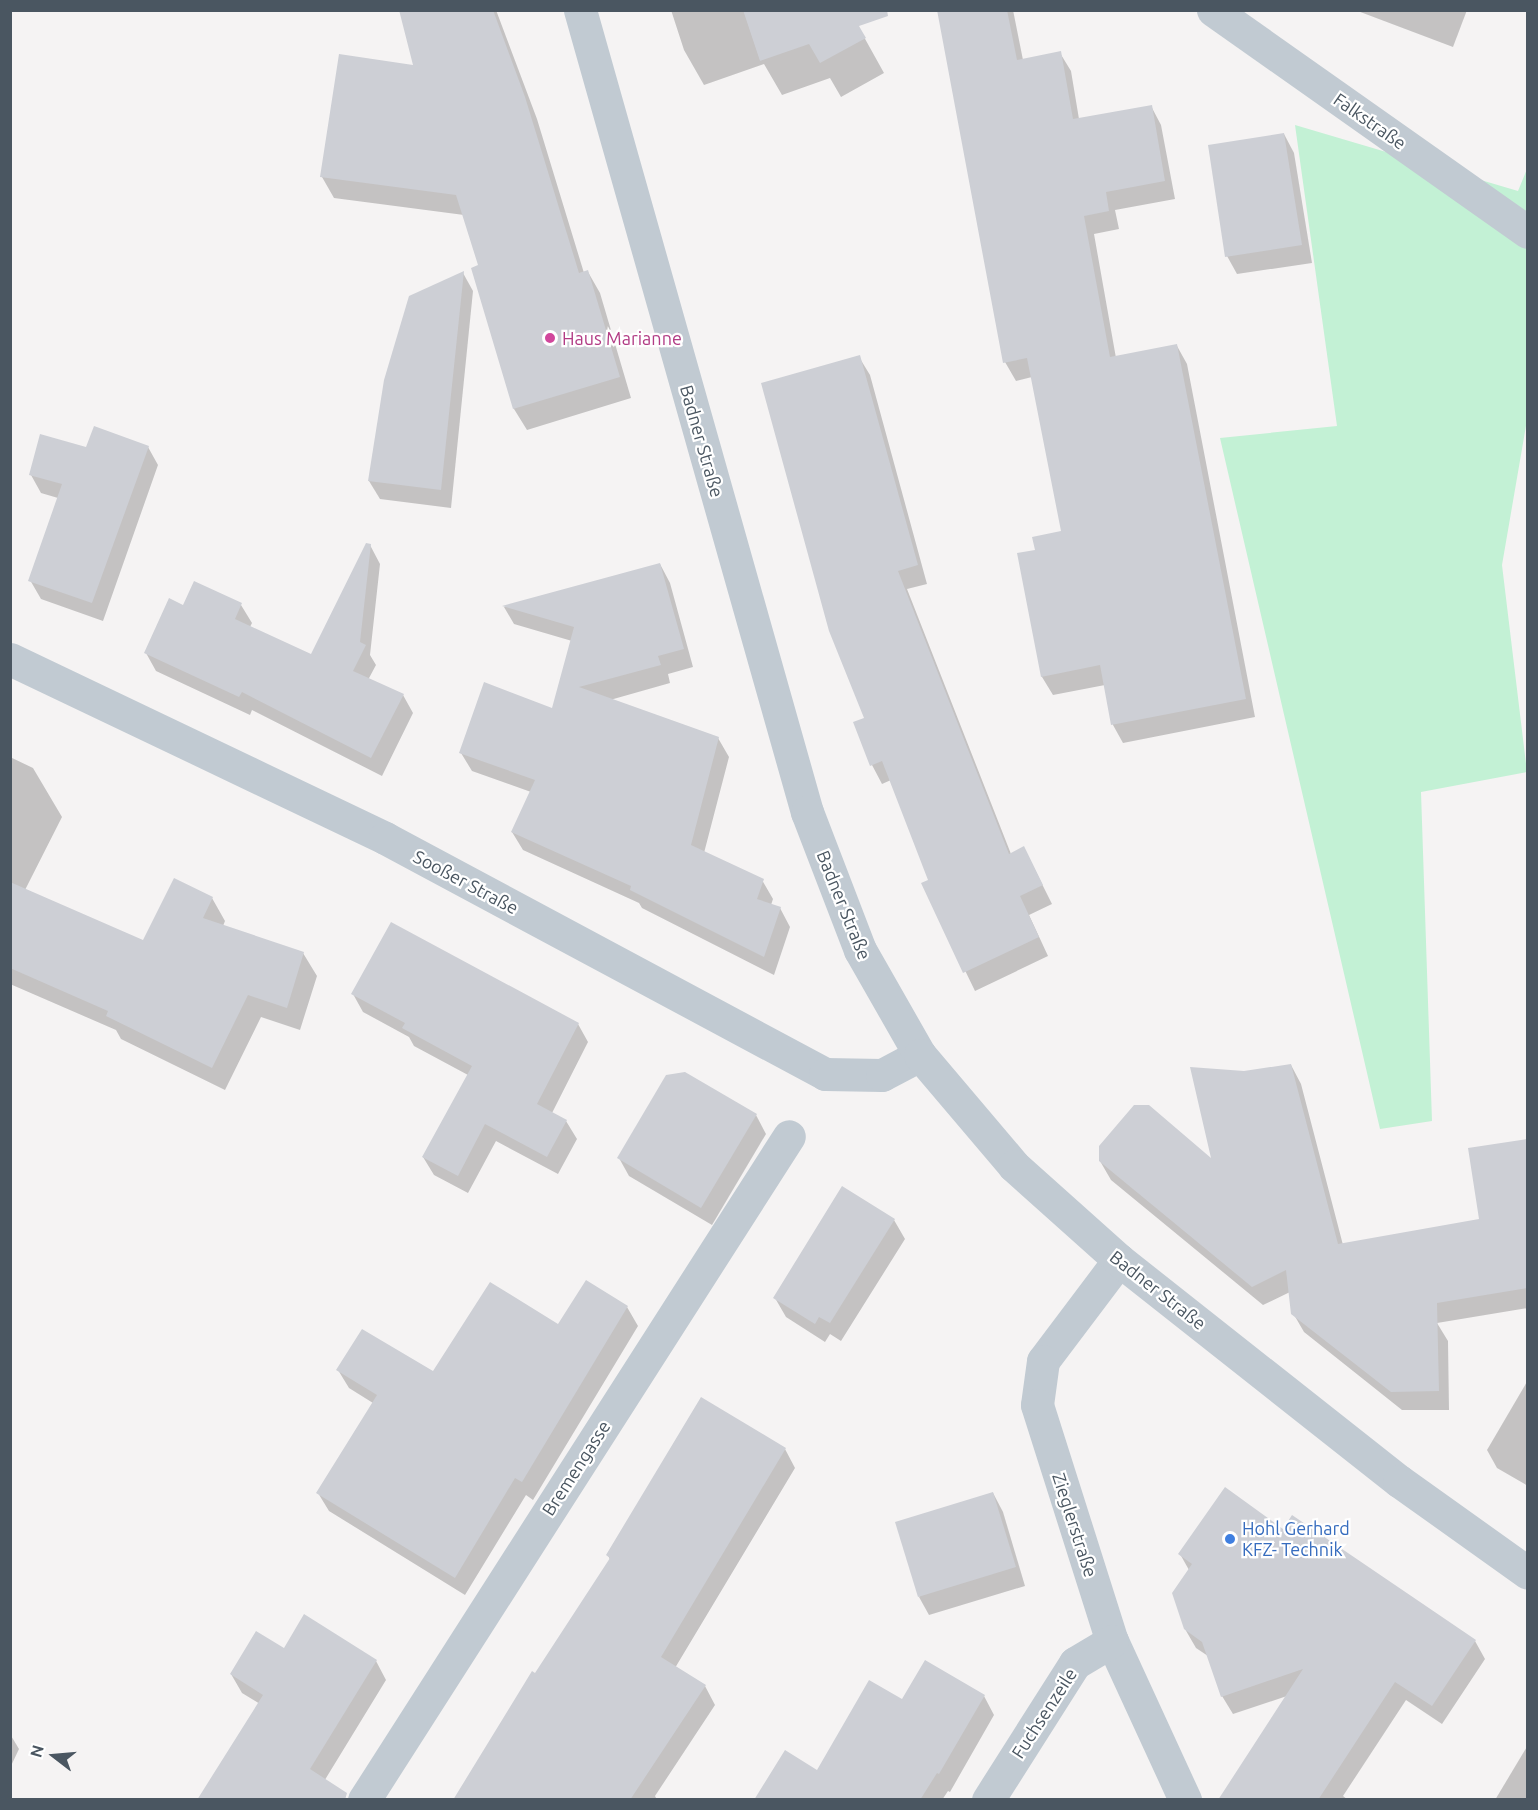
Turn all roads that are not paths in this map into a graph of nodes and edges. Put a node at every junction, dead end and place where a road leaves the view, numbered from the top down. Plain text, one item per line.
1 (580, 10) edge
2 (1213, 10) edge
3 (1527, 232) edge
4 (10, 659) edge
5 (920, 1055) junction
6 (789, 1136) dead end
7 (1119, 1260) junction
8 (1527, 1573) edge
9 (1112, 1641) junction
10 (364, 1800) edge
11 (988, 1800) edge
12 (1185, 1800) edge

1 - 5 street, Badner Straße
2 - 3 street, Falkstraße
4 - 5 street, Sooßer Straße
5 - 7 street, Badner Straße
6 - 10 street, Bremengasse
7 - 8 street, Badner Straße
7 - 9 street, Zieglerstraße
9 - 11 street, Fuchsenzeile
9 - 12 street, Zieglerstraße

